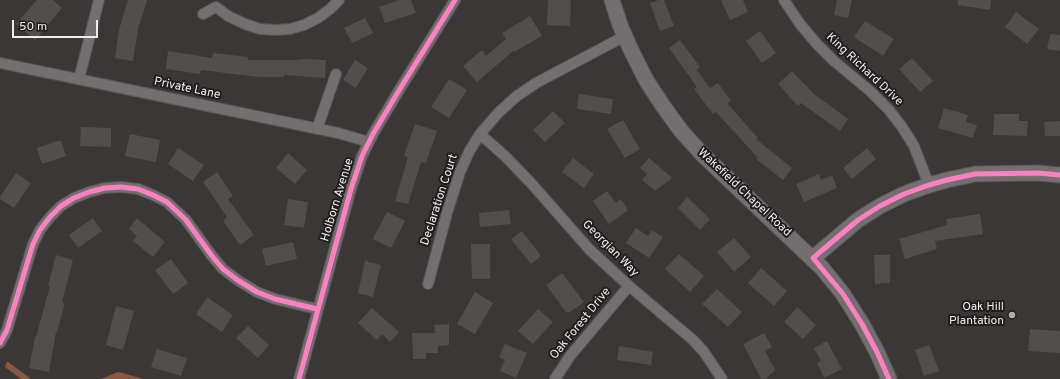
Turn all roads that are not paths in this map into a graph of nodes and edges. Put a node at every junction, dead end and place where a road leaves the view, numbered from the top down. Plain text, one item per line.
1 (100, 0) edge
2 (339, 0) edge
3 (455, 0) edge
4 (612, 0) edge
5 (784, 0) edge
6 (203, 14) dead end
7 (625, 36) junction
8 (0, 63) edge
9 (336, 74) dead end
10 (79, 79) junction
11 (317, 129) junction
12 (480, 134) junction
13 (369, 142) junction
14 (1060, 174) edge
15 (929, 185) junction
16 (813, 258) junction
17 (428, 284) dead end
18 (629, 286) junction
19 (317, 309) junction
20 (0, 343) edge
21 (299, 379) edge
22 (555, 379) edge
23 (722, 379) edge
24 (889, 379) edge

1 - 10 street
2 - 6 street
3 - 13 street, Holborn Avenue
4 - 7 main road, Wakefield Chapel Road
5 - 15 street, King Richard Drive
7 - 12 street, Declaration Court
7 - 16 main road, Wakefield Chapel Road
8 - 10 street, Private Lane
9 - 11 street
10 - 11 street, Private Lane
11 - 13 street, Private Lane
12 - 17 street, Declaration Court
12 - 18 street, Georgian Way
13 - 19 street, Holborn Avenue
14 - 15 main road
15 - 16 main road
16 - 24 main road, Wakefield Chapel Road
18 - 22 street, Oak Forest Drive
18 - 23 street, Georgian Way
19 - 20 street
19 - 21 street, Holborn Avenue

